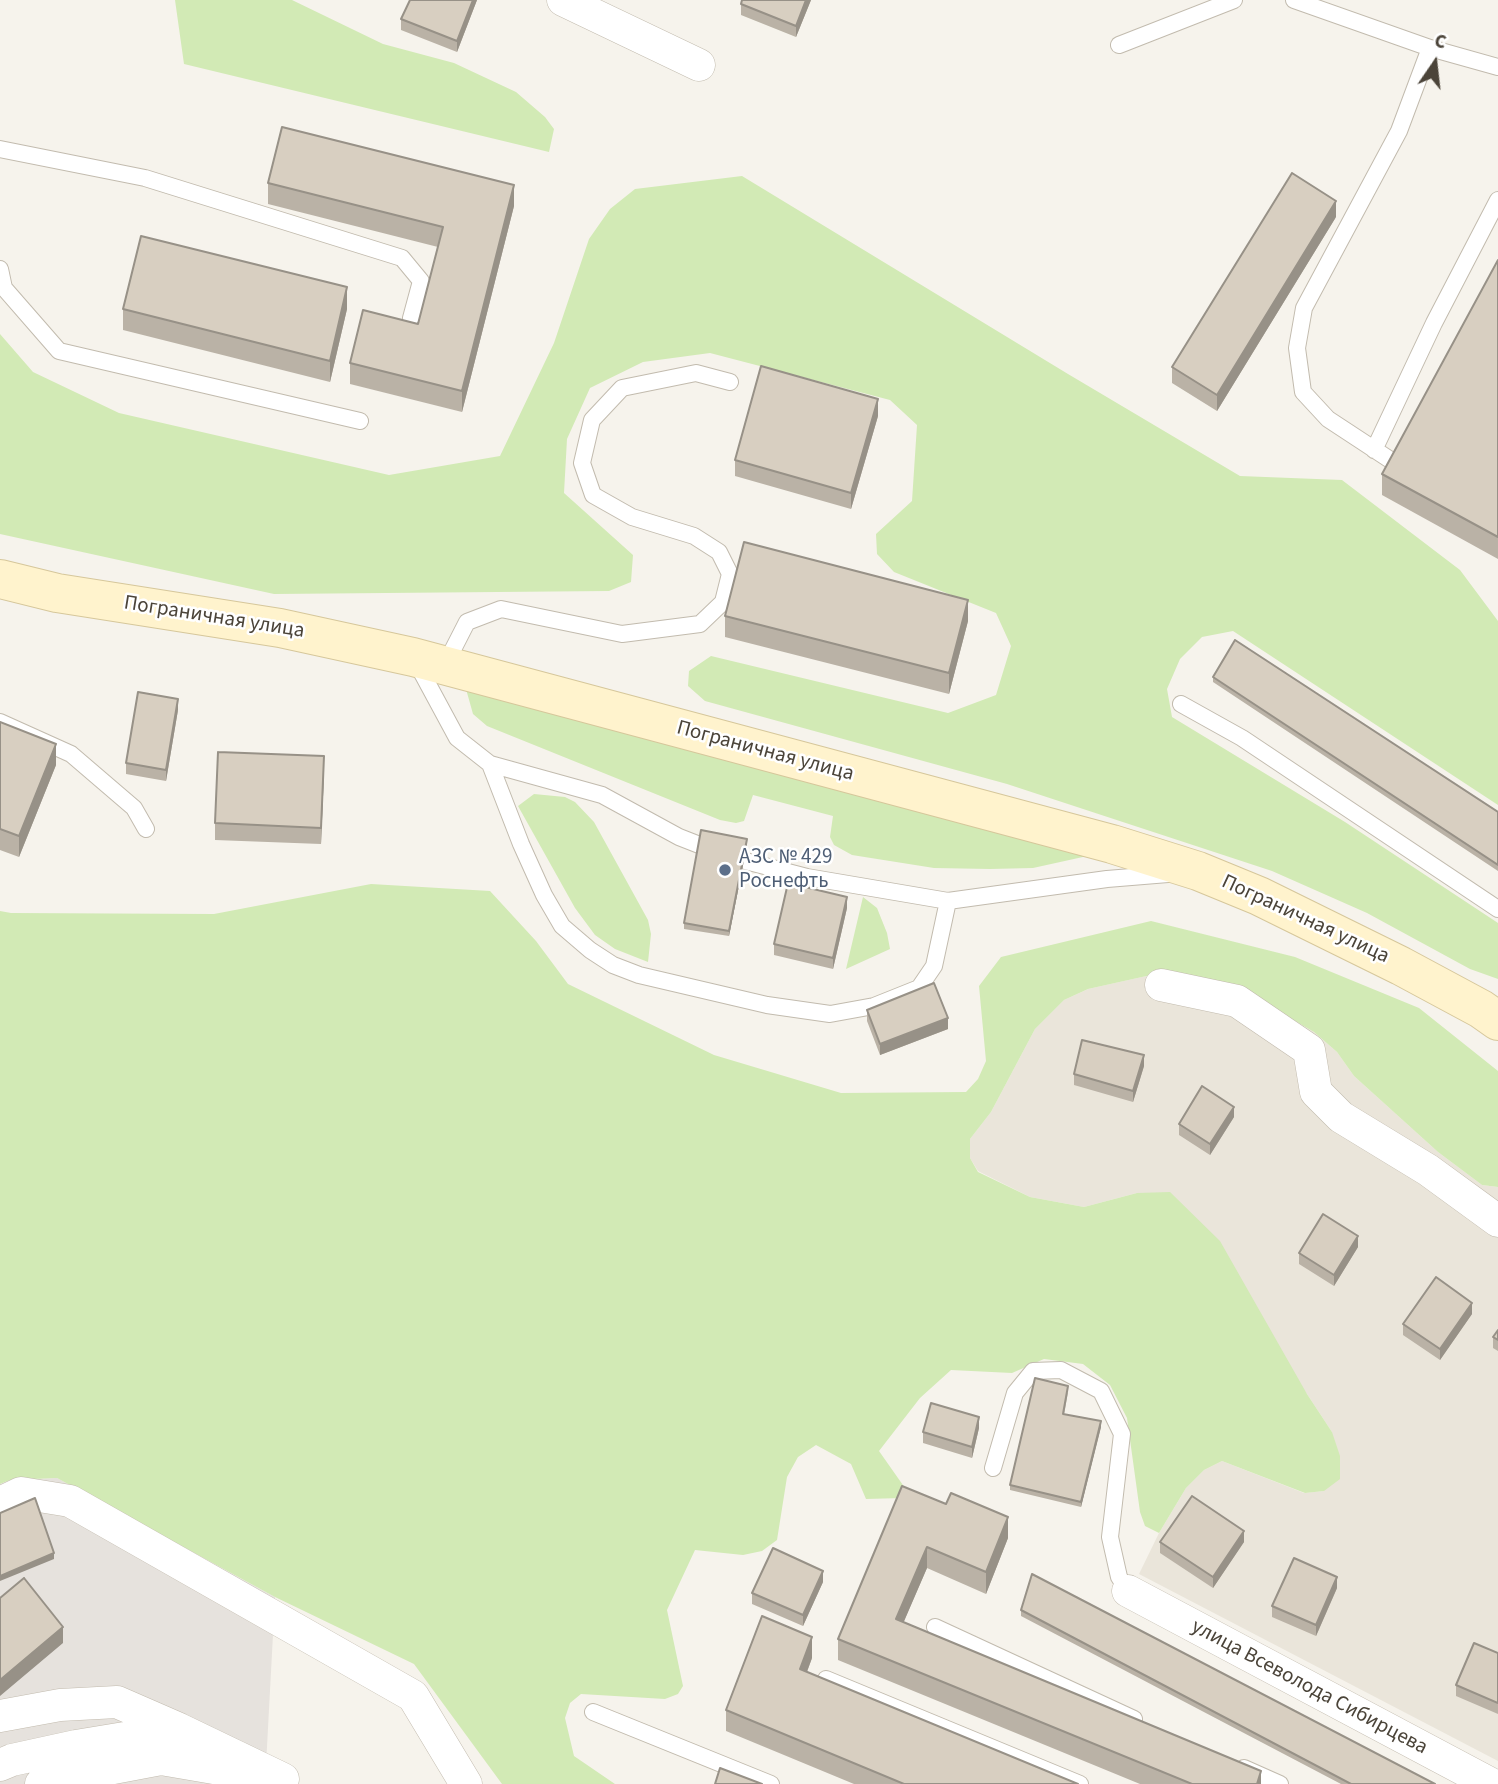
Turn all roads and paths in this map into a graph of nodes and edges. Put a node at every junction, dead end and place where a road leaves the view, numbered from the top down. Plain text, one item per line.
1 (563, 0) edge
2 (1234, 0) edge
3 (1294, 0) edge
4 (1119, 45) dead end
5 (1430, 48) junction
6 (699, 65) dead end
7 (1498, 67) edge
8 (0, 149) edge
9 (1498, 200) edge
10 (0, 269) edge
11 (411, 318) dead end
12 (730, 382) dead end
13 (360, 421) dead end
14 (1374, 450) junction
15 (1398, 465) edge
16 (0, 579) edge
17 (429, 662) junction
18 (1181, 704) dead end
19 (0, 722) edge
20 (490, 764) junction
21 (146, 829) dead end
22 (1198, 871) junction
23 (948, 901) junction
24 (1498, 909) edge
25 (1161, 985) dead end
26 (1498, 1021) edge
27 (1498, 1221) edge
28 (993, 1468) dead end
29 (0, 1503) edge
30 (1128, 1591) joint
31 (935, 1627) dead end
32 (826, 1679) edge
33 (593, 1712) dead end
34 (0, 1716) edge
35 (1143, 1723) edge
36 (179, 1729) junction
37 (1230, 1762) edge
38 (0, 1765) edge
39 (290, 1782) edge
40 (41, 1784) edge
41 (466, 1784) edge
42 (771, 1784) edge
43 (1080, 1784) edge
44 (1280, 1784) edge
45 (1491, 1784) edge

1 - 6 street
2 - 4 lane
3 - 5 lane
5 - 7 lane
5 - 14 lane
8 - 11 lane
9 - 14 lane
10 - 13 lane
12 - 17 lane
14 - 15 lane
16 - 17 main road, Пограничная улица
17 - 20 lane
17 - 22 main road, Пограничная улица
18 - 24 lane
19 - 21 lane
20 - 23 lane
20 - 23 lane
22 - 23 lane
22 - 26 main road, Пограничная улица
25 - 27 street
28 - 30 lane
29 - 41 street
30 - 45 street, улица Всеволода Сибирцева
31 - 35 lane
32 - 43 lane
33 - 42 lane
34 - 36 street
36 - 38 street
36 - 39 street
37 - 44 lane
39 - 40 street

